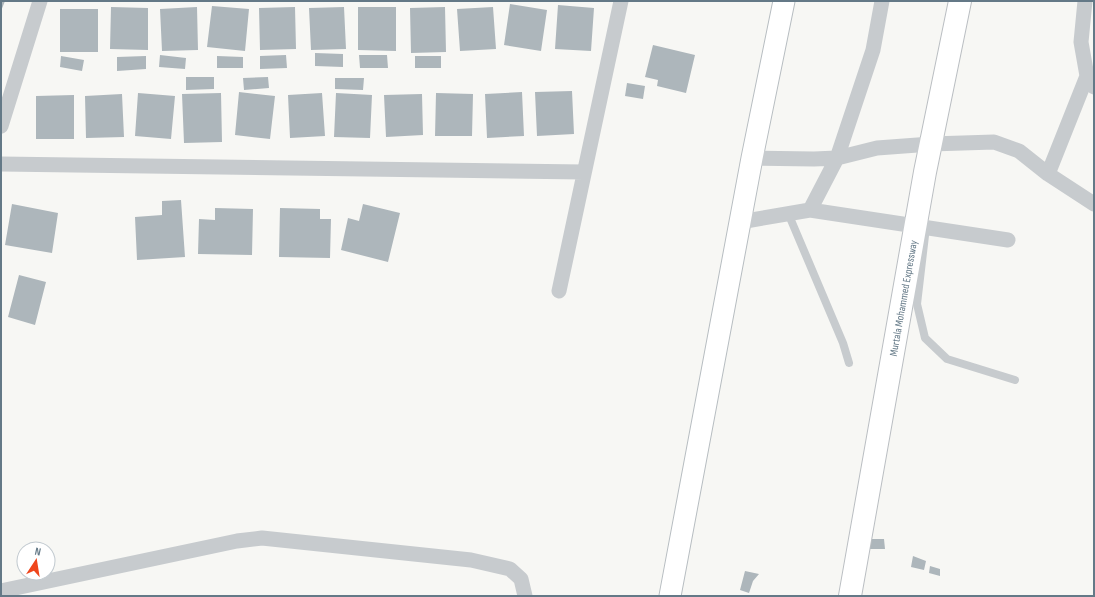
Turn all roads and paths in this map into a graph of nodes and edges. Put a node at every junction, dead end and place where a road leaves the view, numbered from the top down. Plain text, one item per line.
1 (40, 1) edge
2 (621, 1) edge
3 (784, 1) edge
4 (882, 1) edge
5 (960, 1) edge
6 (1084, 1) edge
7 (1090, 82) edge
8 (1, 126) edge
9 (931, 144) junction
10 (752, 158) junction
11 (837, 158) junction
12 (1, 164) edge
13 (584, 172) junction
14 (1048, 174) junction
15 (1094, 204) edge
16 (810, 210) junction
17 (788, 212) junction
18 (740, 222) junction
19 (921, 226) junction
20 (1008, 240) dead end
21 (559, 291) dead end
22 (849, 363) dead end
23 (1015, 380) dead end
24 (1, 591) edge
25 (526, 596) edge
26 (670, 596) edge
27 (850, 596) edge

1 - 8 street
2 - 13 street
3 - 10 main road
4 - 11 street
5 - 9 main road, Murtala Mohammed Expressway
6 - 7 street
7 - 14 street
9 - 11 street
9 - 14 street
9 - 19 main road, Murtala Mohammed Expressway
10 - 11 street
10 - 18 main road
11 - 16 street
12 - 13 street
13 - 21 street
14 - 15 street
16 - 17 street
16 - 19 street
17 - 18 street
17 - 22 lane
18 - 26 main road
19 - 20 street
19 - 23 lane
19 - 27 main road, Murtala Mohammed Expressway
24 - 25 street

